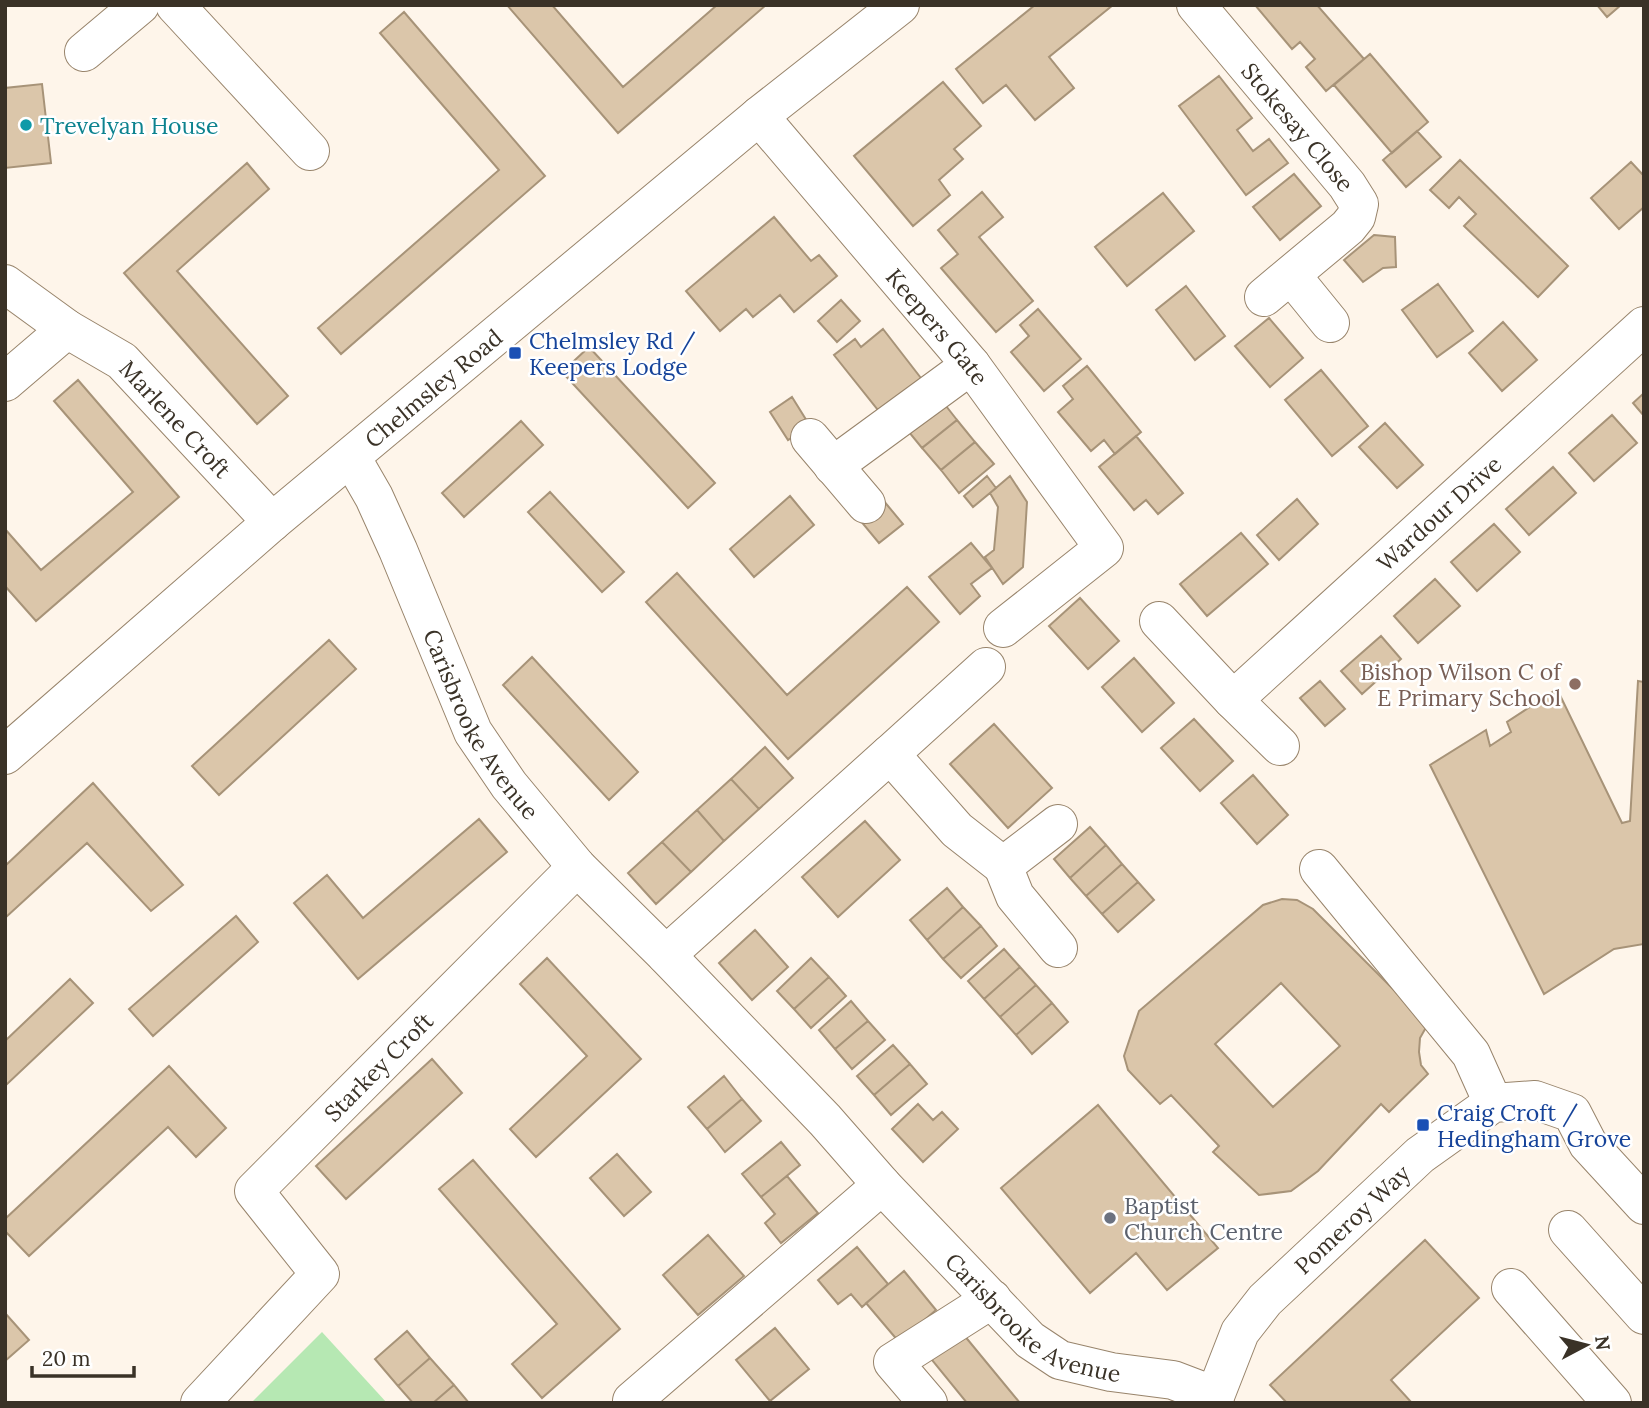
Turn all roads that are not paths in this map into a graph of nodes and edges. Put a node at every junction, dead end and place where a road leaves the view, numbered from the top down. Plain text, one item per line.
1 (140, 5) edge
2 (175, 5) edge
3 (900, 5) edge
4 (1196, 5) edge
5 (84, 52) dead end
6 (759, 116) junction
7 (310, 151) dead end
8 (5, 284) edge
9 (1330, 323) dead end
10 (1644, 326) edge
11 (67, 329) junction
12 (971, 365) junction
13 (5, 382) edge
14 (351, 457) junction
15 (866, 504) dead end
16 (272, 522) junction
17 (1159, 621) dead end
18 (1003, 628) dead end
19 (986, 667) dead end
20 (1233, 700) junction
21 (1280, 746) dead end
22 (890, 754) junction
23 (5, 755) edge
24 (1058, 824) dead end
25 (1003, 866) junction
26 (578, 867) junction
27 (1319, 869) dead end
28 (1058, 948) dead end
29 (666, 955) junction
30 (1493, 1103) junction
31 (882, 1185) junction
32 (1644, 1205) edge
33 (1568, 1230) dead end
34 (1511, 1288) dead end
35 (992, 1300) junction
36 (1644, 1315) edge
37 (1217, 1399) edge
38 (200, 1403) edge
39 (633, 1403) edge
40 (928, 1403) edge
41 (1612, 1403) edge

1 - 5 street
2 - 7 street
3 - 6 street, Chelmsley Road
4 - 9 street, Stokesay Close
6 - 12 street, Keepers Gate
6 - 14 street, Chelmsley Road
8 - 11 street, Marlene Croft
10 - 20 street, Wardour Drive
11 - 13 street
11 - 16 street, Marlene Croft
12 - 15 street
12 - 18 street, Keepers Gate
14 - 16 street, Chelmsley Road
14 - 26 street, Carisbrooke Avenue
16 - 23 street, Chelmsley Road
17 - 20 street
19 - 22 street
20 - 21 street
22 - 25 street
22 - 29 street
24 - 25 street
25 - 28 street
26 - 29 street, Carisbrooke Avenue
26 - 38 street, Starkey Croft
27 - 30 street
29 - 31 street, Carisbrooke Avenue
30 - 32 street
30 - 37 street, Pomeroy Way
31 - 35 street, Carisbrooke Avenue
31 - 39 street
33 - 36 street
34 - 41 street
35 - 37 street, Carisbrooke Avenue
35 - 40 street

